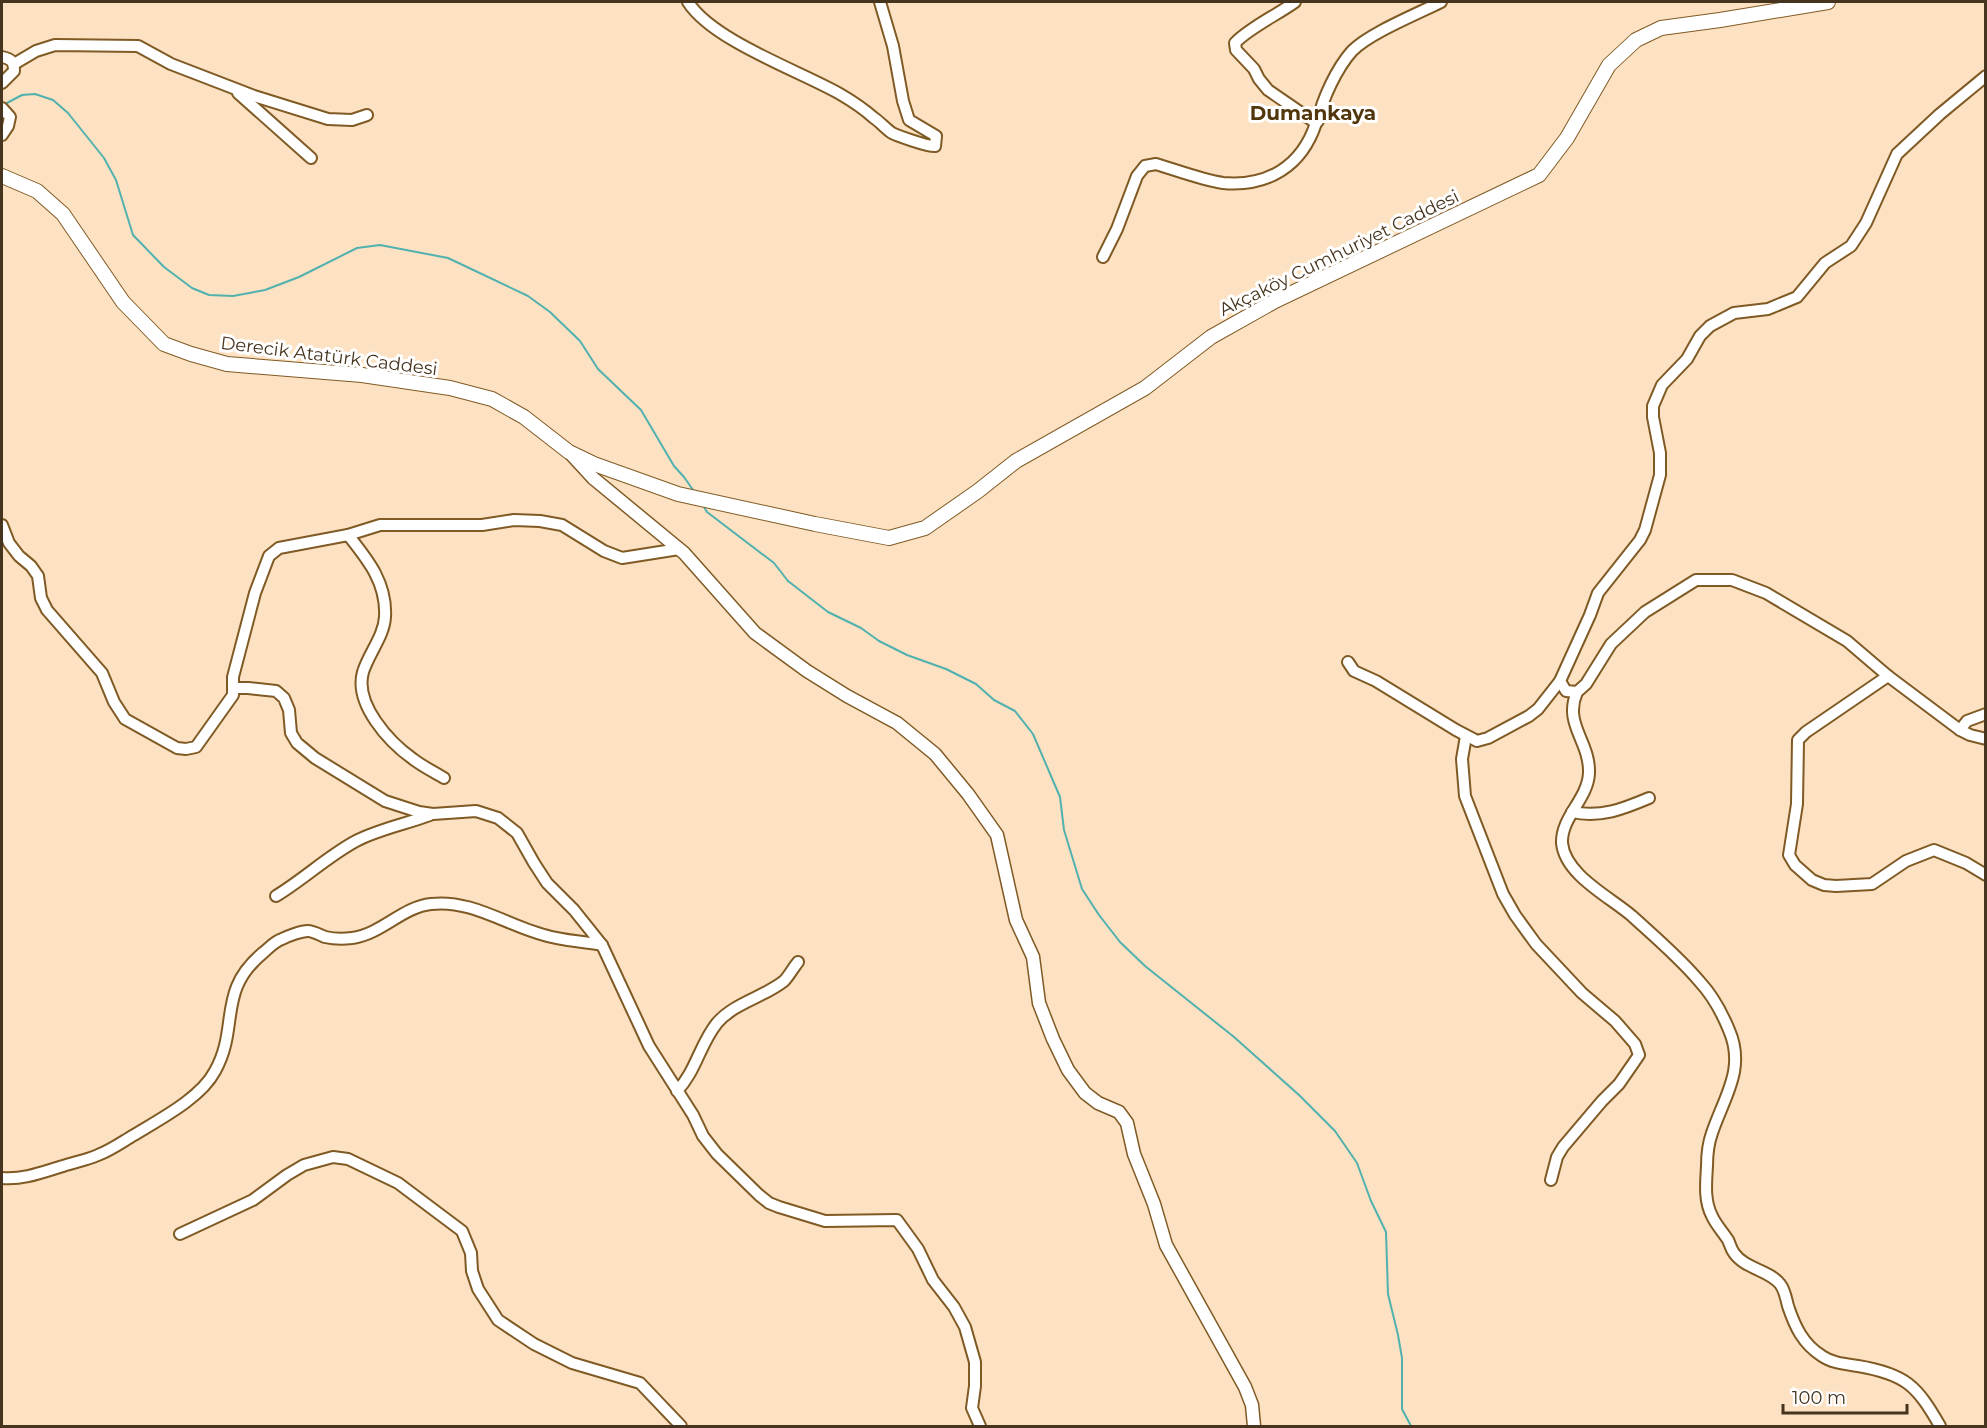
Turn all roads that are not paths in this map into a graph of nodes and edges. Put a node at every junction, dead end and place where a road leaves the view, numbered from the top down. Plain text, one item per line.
1 (688, 2) edge
2 (880, 2) edge
3 (1295, 2) edge
4 (1441, 2) edge
5 (1828, 2) edge
6 (2, 57) edge
7 (14, 64) junction
8 (1986, 76) edge
9 (2, 83) edge
10 (231, 87) junction
11 (2, 108) edge
12 (367, 115) dead end
13 (1316, 123) junction
14 (2, 135) edge
15 (310, 158) dead end
16 (2, 176) edge
17 (1102, 257) dead end
18 (569, 452) junction
19 (2, 525) edge
20 (348, 535) junction
21 (679, 549) junction
22 (1347, 662) dead end
23 (1888, 676) junction
24 (1560, 681) junction
25 (233, 688) junction
26 (1577, 692) junction
27 (1986, 714) edge
28 (1960, 730) junction
29 (1466, 736) junction
30 (1986, 740) edge
31 (444, 778) dead end
32 (1649, 798) dead end
33 (1572, 812) junction
34 (433, 814) junction
35 (1986, 875) edge
36 (276, 896) dead end
37 (602, 945) junction
38 (798, 962) dead end
39 (677, 1091) junction
40 (2, 1178) edge
41 (1551, 1180) dead end
42 (180, 1234) dead end
43 (681, 1426) edge
44 (980, 1426) edge
45 (1254, 1426) edge
46 (1940, 1426) edge

1 - 2 street
3 - 13 street
4 - 13 street
5 - 18 main road, Akçaköy Cumhuriyet Caddesi
6 - 7 street
7 - 9 street
7 - 10 street
8 - 24 street
10 - 12 street
10 - 15 street
11 - 14 street
13 - 17 street
16 - 18 main road, Derecik Atatürk Caddesi
18 - 21 street
19 - 25 street
20 - 21 street
20 - 25 street
20 - 31 street
21 - 45 street
22 - 29 street
23 - 26 street
23 - 28 street
23 - 35 street
24 - 26 street
24 - 29 street
25 - 34 street
26 - 33 street
27 - 28 street
28 - 30 street
29 - 41 street
32 - 33 street
33 - 46 street
34 - 36 street
34 - 37 street
37 - 39 street
37 - 40 street
38 - 39 street
39 - 44 street
42 - 43 street

